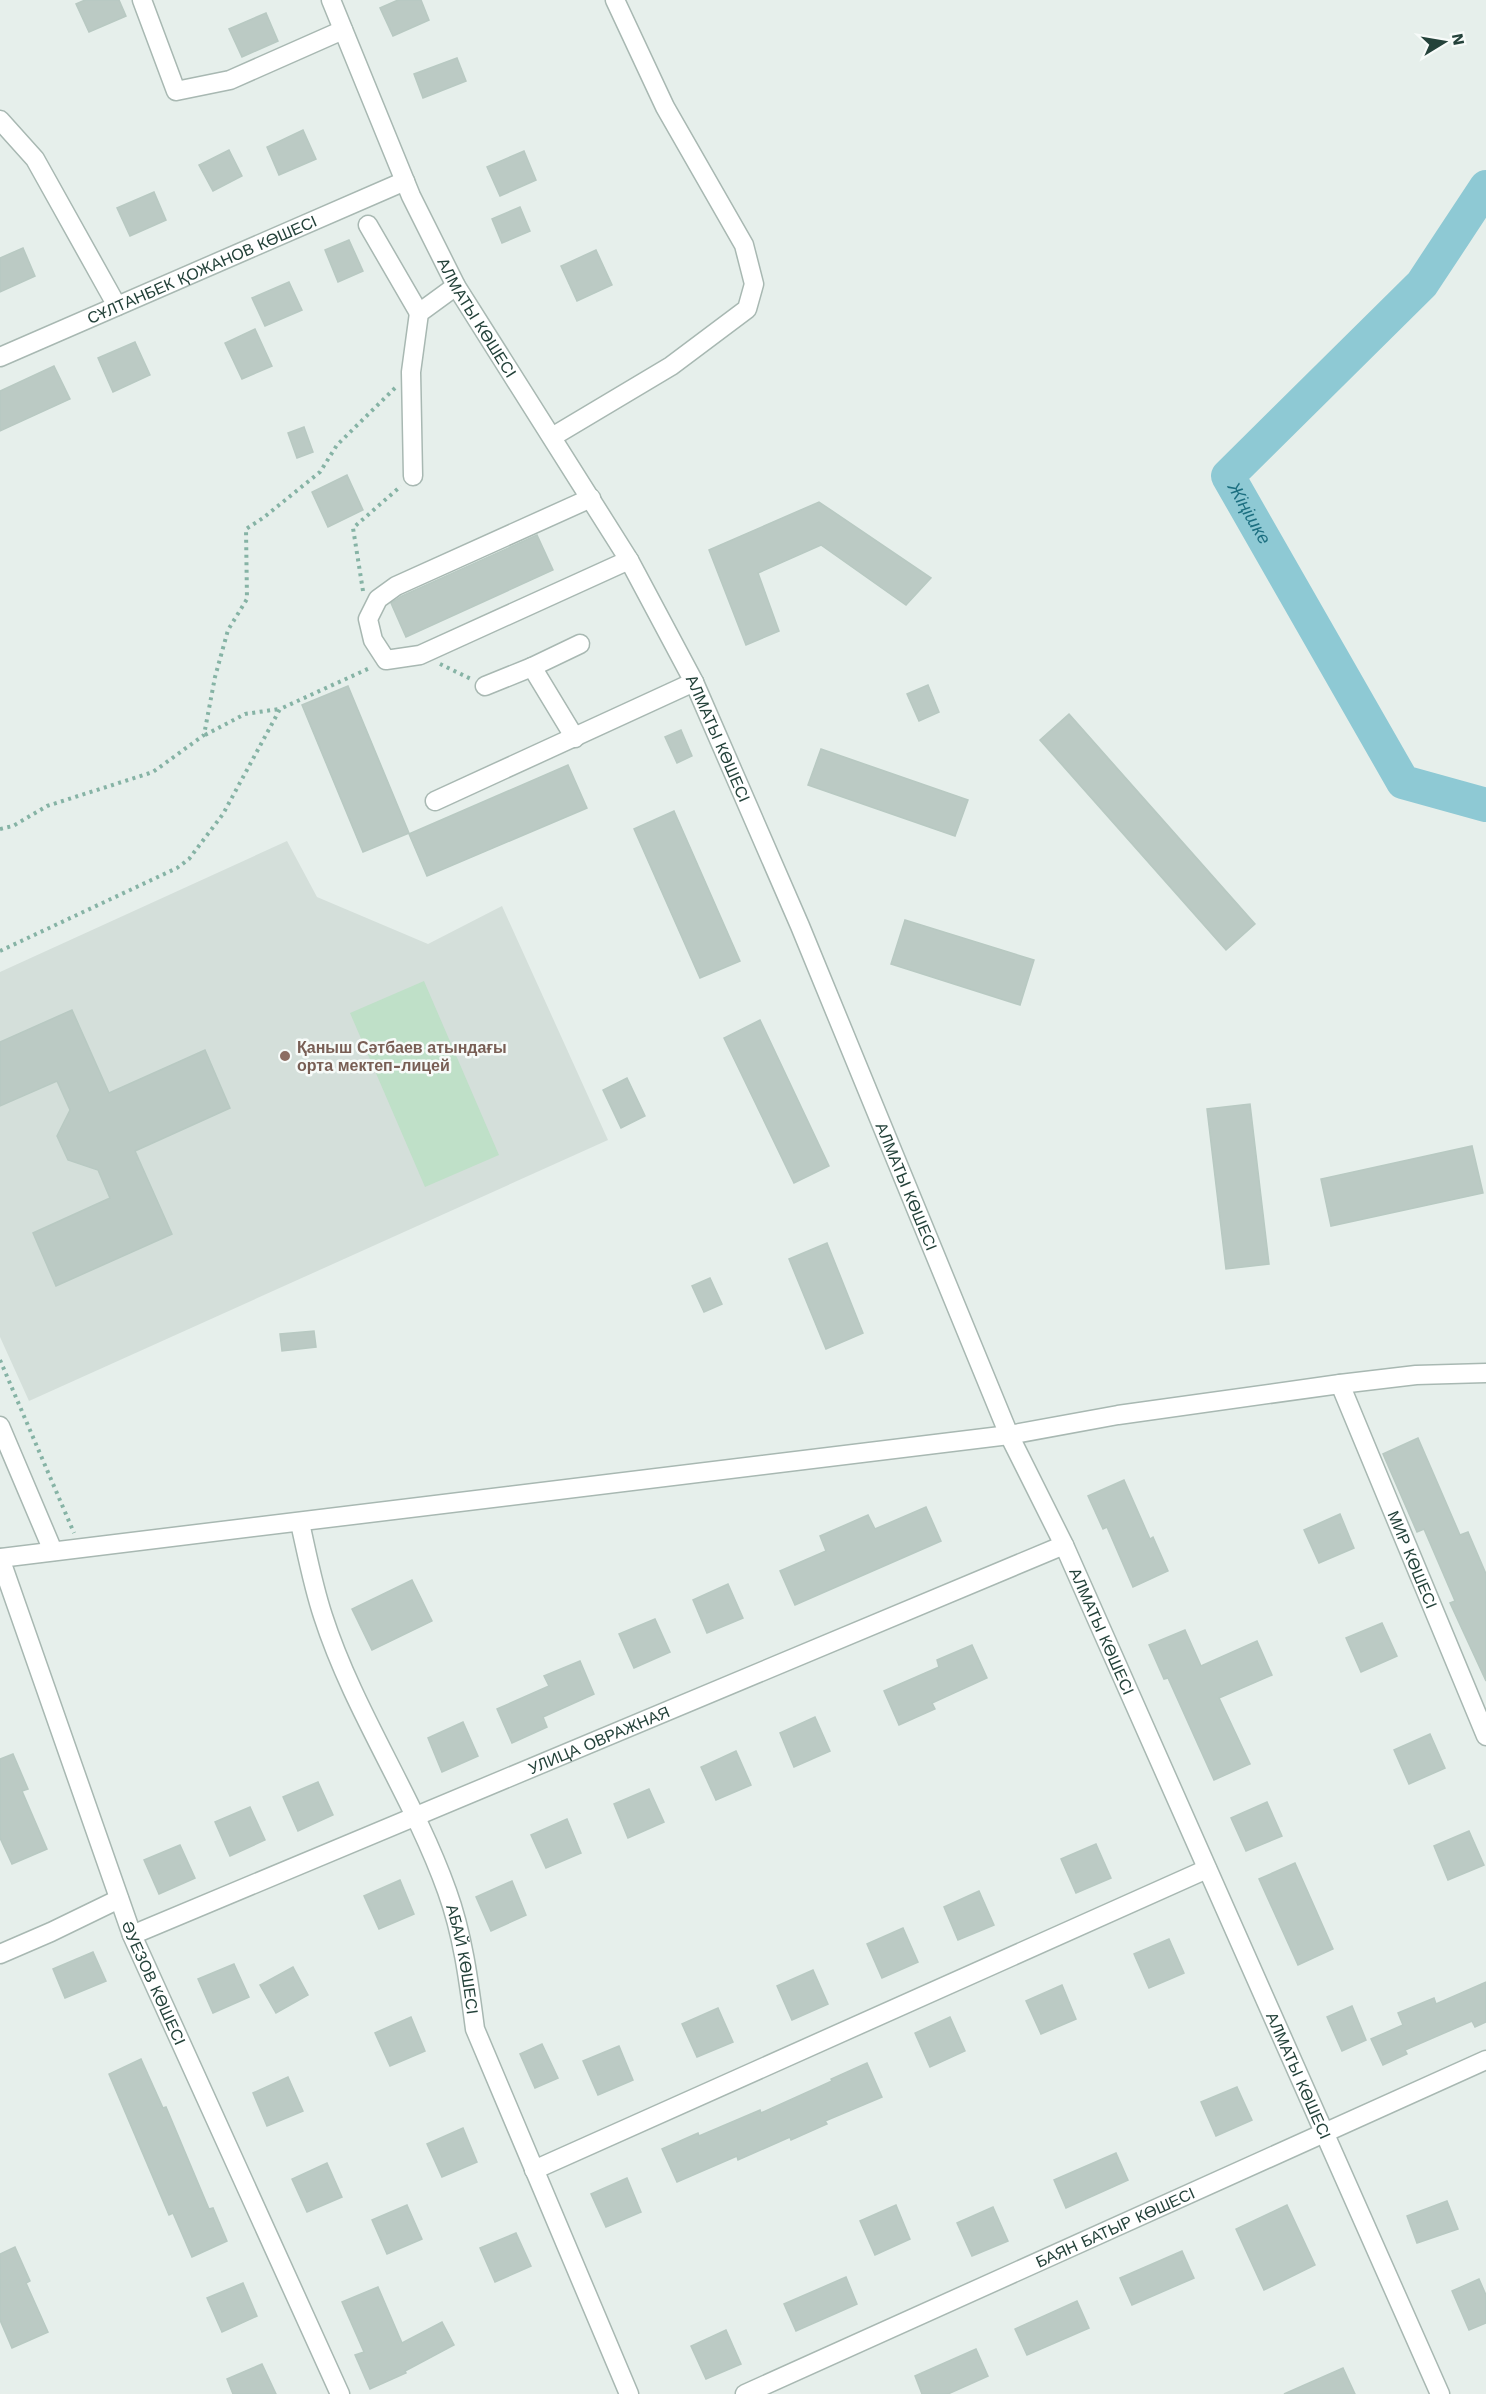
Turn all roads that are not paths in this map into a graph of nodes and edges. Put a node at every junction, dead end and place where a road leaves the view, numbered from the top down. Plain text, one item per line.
1 (142, 0) edge
2 (331, 0) edge
3 (615, 0) edge
4 (343, 30) junction
5 (0, 120) edge
6 (405, 181) junction
7 (368, 225) dead end
8 (456, 286) junction
9 (117, 306) junction
10 (419, 313) junction
11 (0, 357) edge
12 (552, 437) junction
13 (413, 476) road end
14 (591, 498) junction
15 (628, 560) junction
16 (580, 644) dead end
17 (532, 667) junction
18 (694, 682) junction
19 (485, 686) road end
20 (575, 738) junction
21 (435, 801) dead end
22 (1484, 1372) edge
23 (1340, 1384) junction
24 (0, 1426) edge
25 (1010, 1435) junction
26 (300, 1523) junction
27 (1064, 1545) junction
28 (53, 1551) junction
29 (0, 1558) edge
30 (1486, 1736) edge
31 (415, 1815) junction
32 (1207, 1869) junction
33 (119, 1899) junction
34 (132, 1935) junction
35 (0, 1954) edge
36 (1486, 2060) edge
37 (1324, 2134) junction
38 (534, 2170) junction
39 (1438, 2393) edge
40 (340, 2394) edge
41 (629, 2394) edge
42 (745, 2394) edge

1 - 4 street
2 - 4 street, АЛМАТЫ КӨШЕСІ
3 - 12 street
4 - 6 street, АЛМАТЫ КӨШЕСІ
5 - 9 street
6 - 8 street, АЛМАТЫ КӨШЕСІ
6 - 9 street, СҰЛТАНБЕК ҚОЖАНОВ КӨШЕСІ
7 - 10 street
8 - 10 street
8 - 12 street, АЛМАТЫ КӨШЕСІ
9 - 11 street, СҰЛТАНБЕК ҚОЖАНОВ КӨШЕСІ
10 - 13 street
12 - 14 street, АЛМАТЫ КӨШЕСІ
14 - 15 street, АЛМАТЫ КӨШЕСІ
14 - 15 street
15 - 18 street, АЛМАТЫ КӨШЕСІ
16 - 17 street
17 - 19 street
17 - 20 street
18 - 20 street
18 - 25 street, АЛМАТЫ КӨШЕСІ
20 - 21 street
22 - 23 street
23 - 25 street
23 - 30 street, МИР КӨШЕСІ
24 - 28 street
25 - 26 street
25 - 27 street, АЛМАТЫ КӨШЕСІ
26 - 28 street
26 - 31 street, АБАЙ КӨШЕСІ
27 - 31 street, УЛИЦА ОВРАЖНАЯ
27 - 32 street, АЛМАТЫ КӨШЕСІ
28 - 29 street
29 - 33 street, ӘУЕЗОВ КӨШЕСІ
31 - 34 street, УЛИЦА ОВРАЖНАЯ
31 - 38 street, АБАЙ КӨШЕСІ
32 - 37 street, АЛМАТЫ КӨШЕСІ
32 - 38 street
33 - 34 street, ӘУЕЗОВ КӨШЕСІ
33 - 35 street
34 - 40 street, ӘУЕЗОВ КӨШЕСІ
36 - 37 street, БАЯН БАТЫР КӨШЕСІ
37 - 39 street, АЛМАТЫ КӨШЕСІ
37 - 42 street, БАЯН БАТЫР КӨШЕСІ
38 - 41 street, АБАЙ КӨШЕСІ

